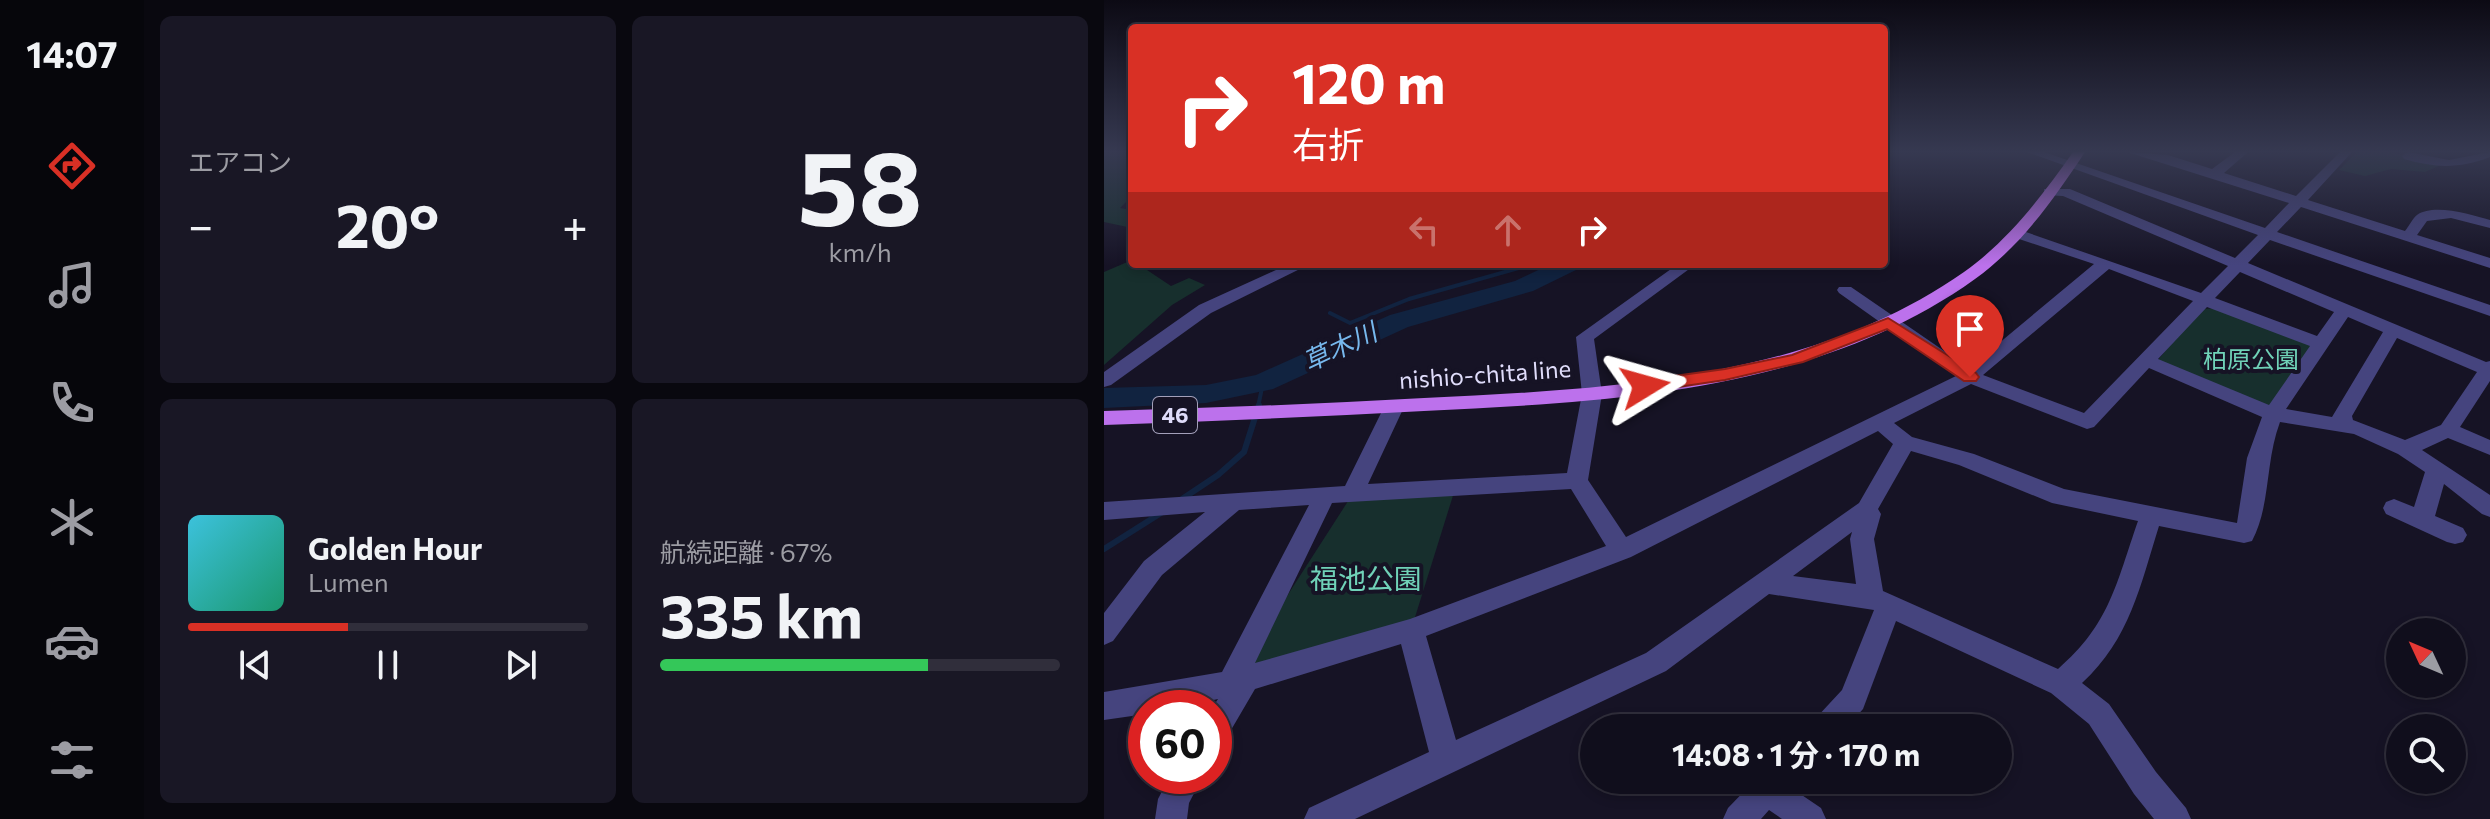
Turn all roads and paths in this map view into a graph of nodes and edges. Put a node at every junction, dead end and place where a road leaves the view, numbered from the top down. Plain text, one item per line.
1 (2158, 190) edge
2 (2264, 190) edge
3 (2309, 190) edge
4 (2049, 192) joint
5 (2298, 201) junction
6 (2490, 224) edge
7 (2269, 233) junction
8 (2018, 234) junction
9 (2409, 236) junction
10 (2490, 263) edge
11 (2106, 265) junction
12 (2239, 266) junction
13 (1293, 268) edge
14 (1682, 268) edge
15 (1845, 290) dead end
16 (2203, 300) junction
17 (2344, 310) junction
18 (2490, 311) edge
19 (1888, 323) junction
20 (2393, 330) junction
21 (2321, 344) junction
22 (2146, 360) junction
23 (2489, 369) edge
24 (1970, 377) junction
25 (1104, 381) edge
26 (1592, 389) junction
27 (1394, 407) junction
28 (2273, 414) junction
29 (1104, 418) edge
30 (1879, 422) junction
31 (2344, 426) junction
32 (2448, 430) junction
33 (1905, 442) junction
34 (2490, 448) edge
35 (2405, 449) junction
36 (2437, 469) junction
37 (1577, 481) junction
38 (1352, 495) junction
39 (1324, 497) junction
40 (1232, 503) junction
41 (2394, 508) dead end
42 (2490, 508) edge
43 (1867, 509) junction
44 (1104, 511) edge
45 (2151, 516) junction
46 (2422, 519) junction
47 (2455, 535) dead end
48 (1622, 550) junction
49 (1763, 583) junction
50 (1880, 601) junction
51 (1411, 630) junction
52 (1104, 633) edge
53 (1238, 681) junction
54 (2061, 684) junction
55 (1232, 694) edge
56 (1104, 706) edge
57 (1839, 714) edge
58 (1447, 761) junction
59 (1177, 794) edge
60 (1763, 794) edge
61 (1782, 794) edge
62 (1171, 819) edge
63 (1320, 819) edge
64 (1739, 819) edge
65 (1810, 819) edge
66 (2175, 819) edge

1 - 7 street
2 - 5 street
3 - 5 street
4 - 8 main road, nishio-chita line / 46
4 - 12 street
5 - 7 street
5 - 9 street
6 - 9 street
7 - 12 street
7 - 18 street
8 - 11 street
8 - 19 main road, nishio-chita line / 46
9 - 10 street
11 - 16 street
11 - 24 street
12 - 16 street
12 - 17 street
13 - 25 street
14 - 26 street
15 - 19 street
16 - 21 street
16 - 22 street
17 - 20 street
17 - 21 street
19 - 24 street
19 - 26 main road, nishio-chita line / 46
20 - 23 street
20 - 31 street
21 - 28 street
22 - 24 street
22 - 28 street
23 - 32 street
24 - 30 street
26 - 27 main road, nishio-chita line / 46
26 - 37 street
27 - 29 main road, nishio-chita line / 46
27 - 38 street
28 - 31 street
28 - 45 street
30 - 33 street
30 - 48 street
31 - 35 street
32 - 34 street
32 - 35 street
33 - 43 street
33 - 45 street
35 - 36 street
36 - 42 street
36 - 46 street
37 - 38 street
37 - 48 street
38 - 39 street
39 - 40 street
39 - 53 street
40 - 44 street
40 - 52 street
41 - 46 street
43 - 49 street
43 - 50 street
45 - 54 street
46 - 47 street
48 - 51 street
49 - 50 street
49 - 58 street
50 - 54 street
50 - 57 street
51 - 53 street
51 - 58 street
53 - 55 street
53 - 56 street
54 - 66 street
58 - 63 street
59 - 62 street
60 - 64 street
61 - 65 street

